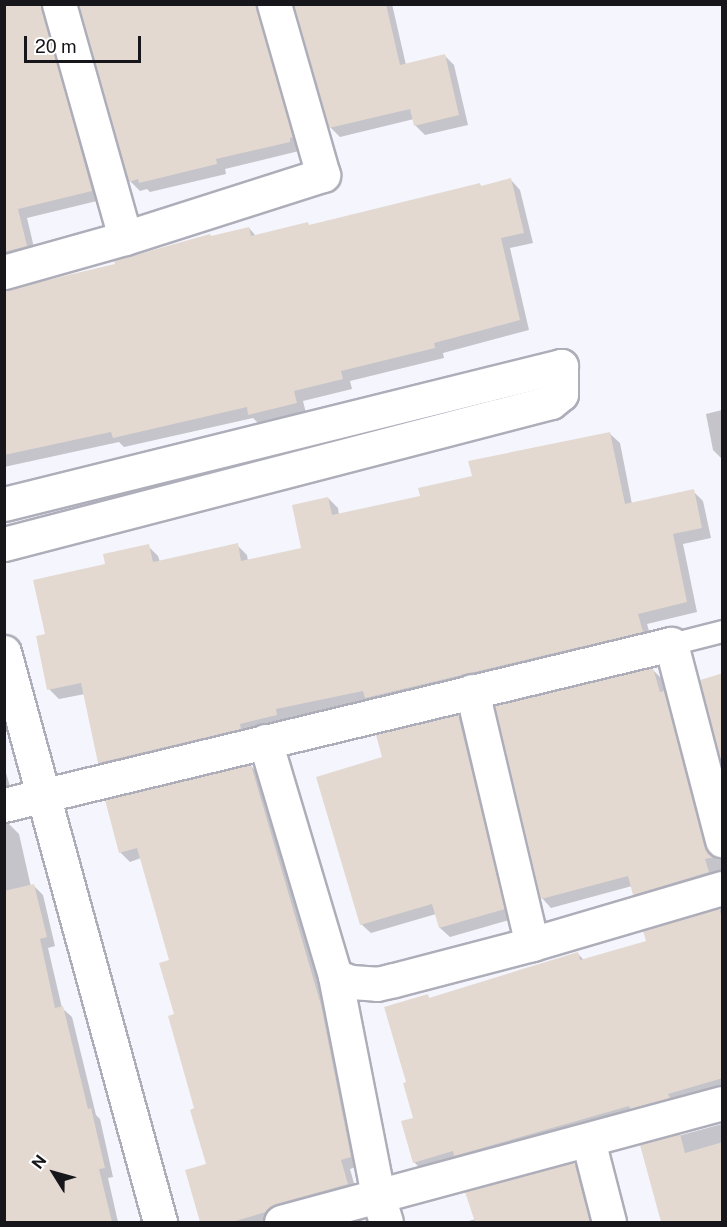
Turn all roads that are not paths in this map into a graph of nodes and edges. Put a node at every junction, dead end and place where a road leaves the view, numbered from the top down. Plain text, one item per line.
1 (59, 4) edge
2 (274, 4) edge
3 (125, 238) junction
4 (4, 272) edge
5 (4, 504) edge
6 (4, 544) edge
7 (723, 631) edge
8 (671, 644) junction
9 (4, 652) edge
10 (472, 691) junction
11 (265, 741) junction
12 (43, 795) junction
13 (4, 805) edge
14 (723, 840) edge
15 (723, 888) edge
16 (532, 944) junction
17 (335, 976) junction
18 (723, 1103) edge
19 (588, 1140) junction
20 (382, 1209) edge
21 (160, 1222) edge
22 (281, 1222) edge
23 (609, 1222) edge

1 - 3 street
2 - 3 street
3 - 4 street
5 - 6 street
7 - 8 lane
8 - 10 street
8 - 14 street
9 - 12 street
10 - 11 street
10 - 16 street
11 - 12 street
11 - 17 street
12 - 13 street
12 - 21 street
15 - 16 street
16 - 17 street
17 - 20 street
18 - 19 street
19 - 20 street
19 - 23 street
20 - 22 street

